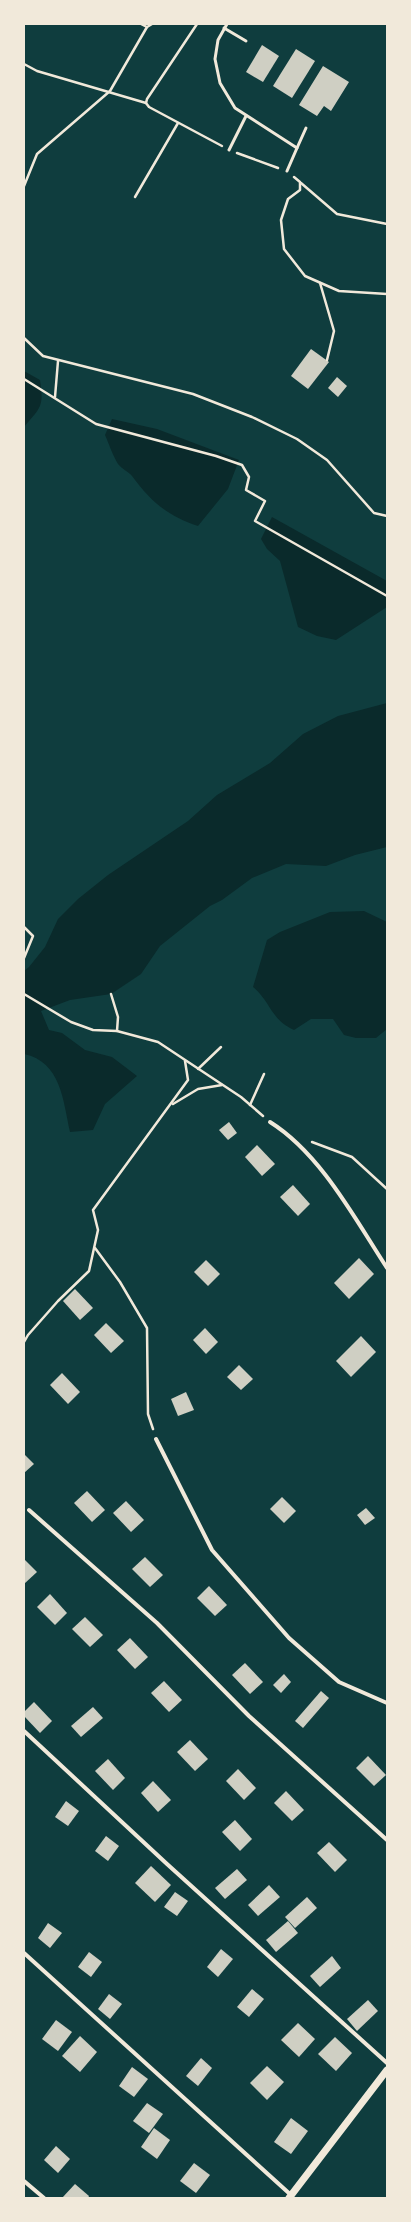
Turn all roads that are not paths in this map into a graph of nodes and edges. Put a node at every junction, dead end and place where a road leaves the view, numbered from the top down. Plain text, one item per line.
1 (227, 24) edge
2 (224, 28) junction
3 (246, 41) dead end
4 (246, 116) junction
5 (306, 128) dead end
6 (297, 148) junction
7 (229, 150) road end
8 (287, 171) road end
9 (270, 1122) road end
10 (387, 1268) edge
11 (156, 1439) road end
12 (29, 1510) dead end
13 (387, 1703) edge
14 (24, 1731) edge
15 (387, 1840) edge
16 (24, 1953) edge
17 (387, 2063) edge
18 (387, 2070) edge
19 (24, 2181) edge
20 (290, 2197) edge
21 (44, 2198) edge

1 - 2 lane
2 - 3 lane
2 - 4 lane
4 - 6 lane
4 - 7 lane
5 - 6 lane
6 - 8 lane
9 - 10 street
11 - 13 street
12 - 15 street
14 - 17 street
16 - 20 street
18 - 20 street
19 - 21 street

